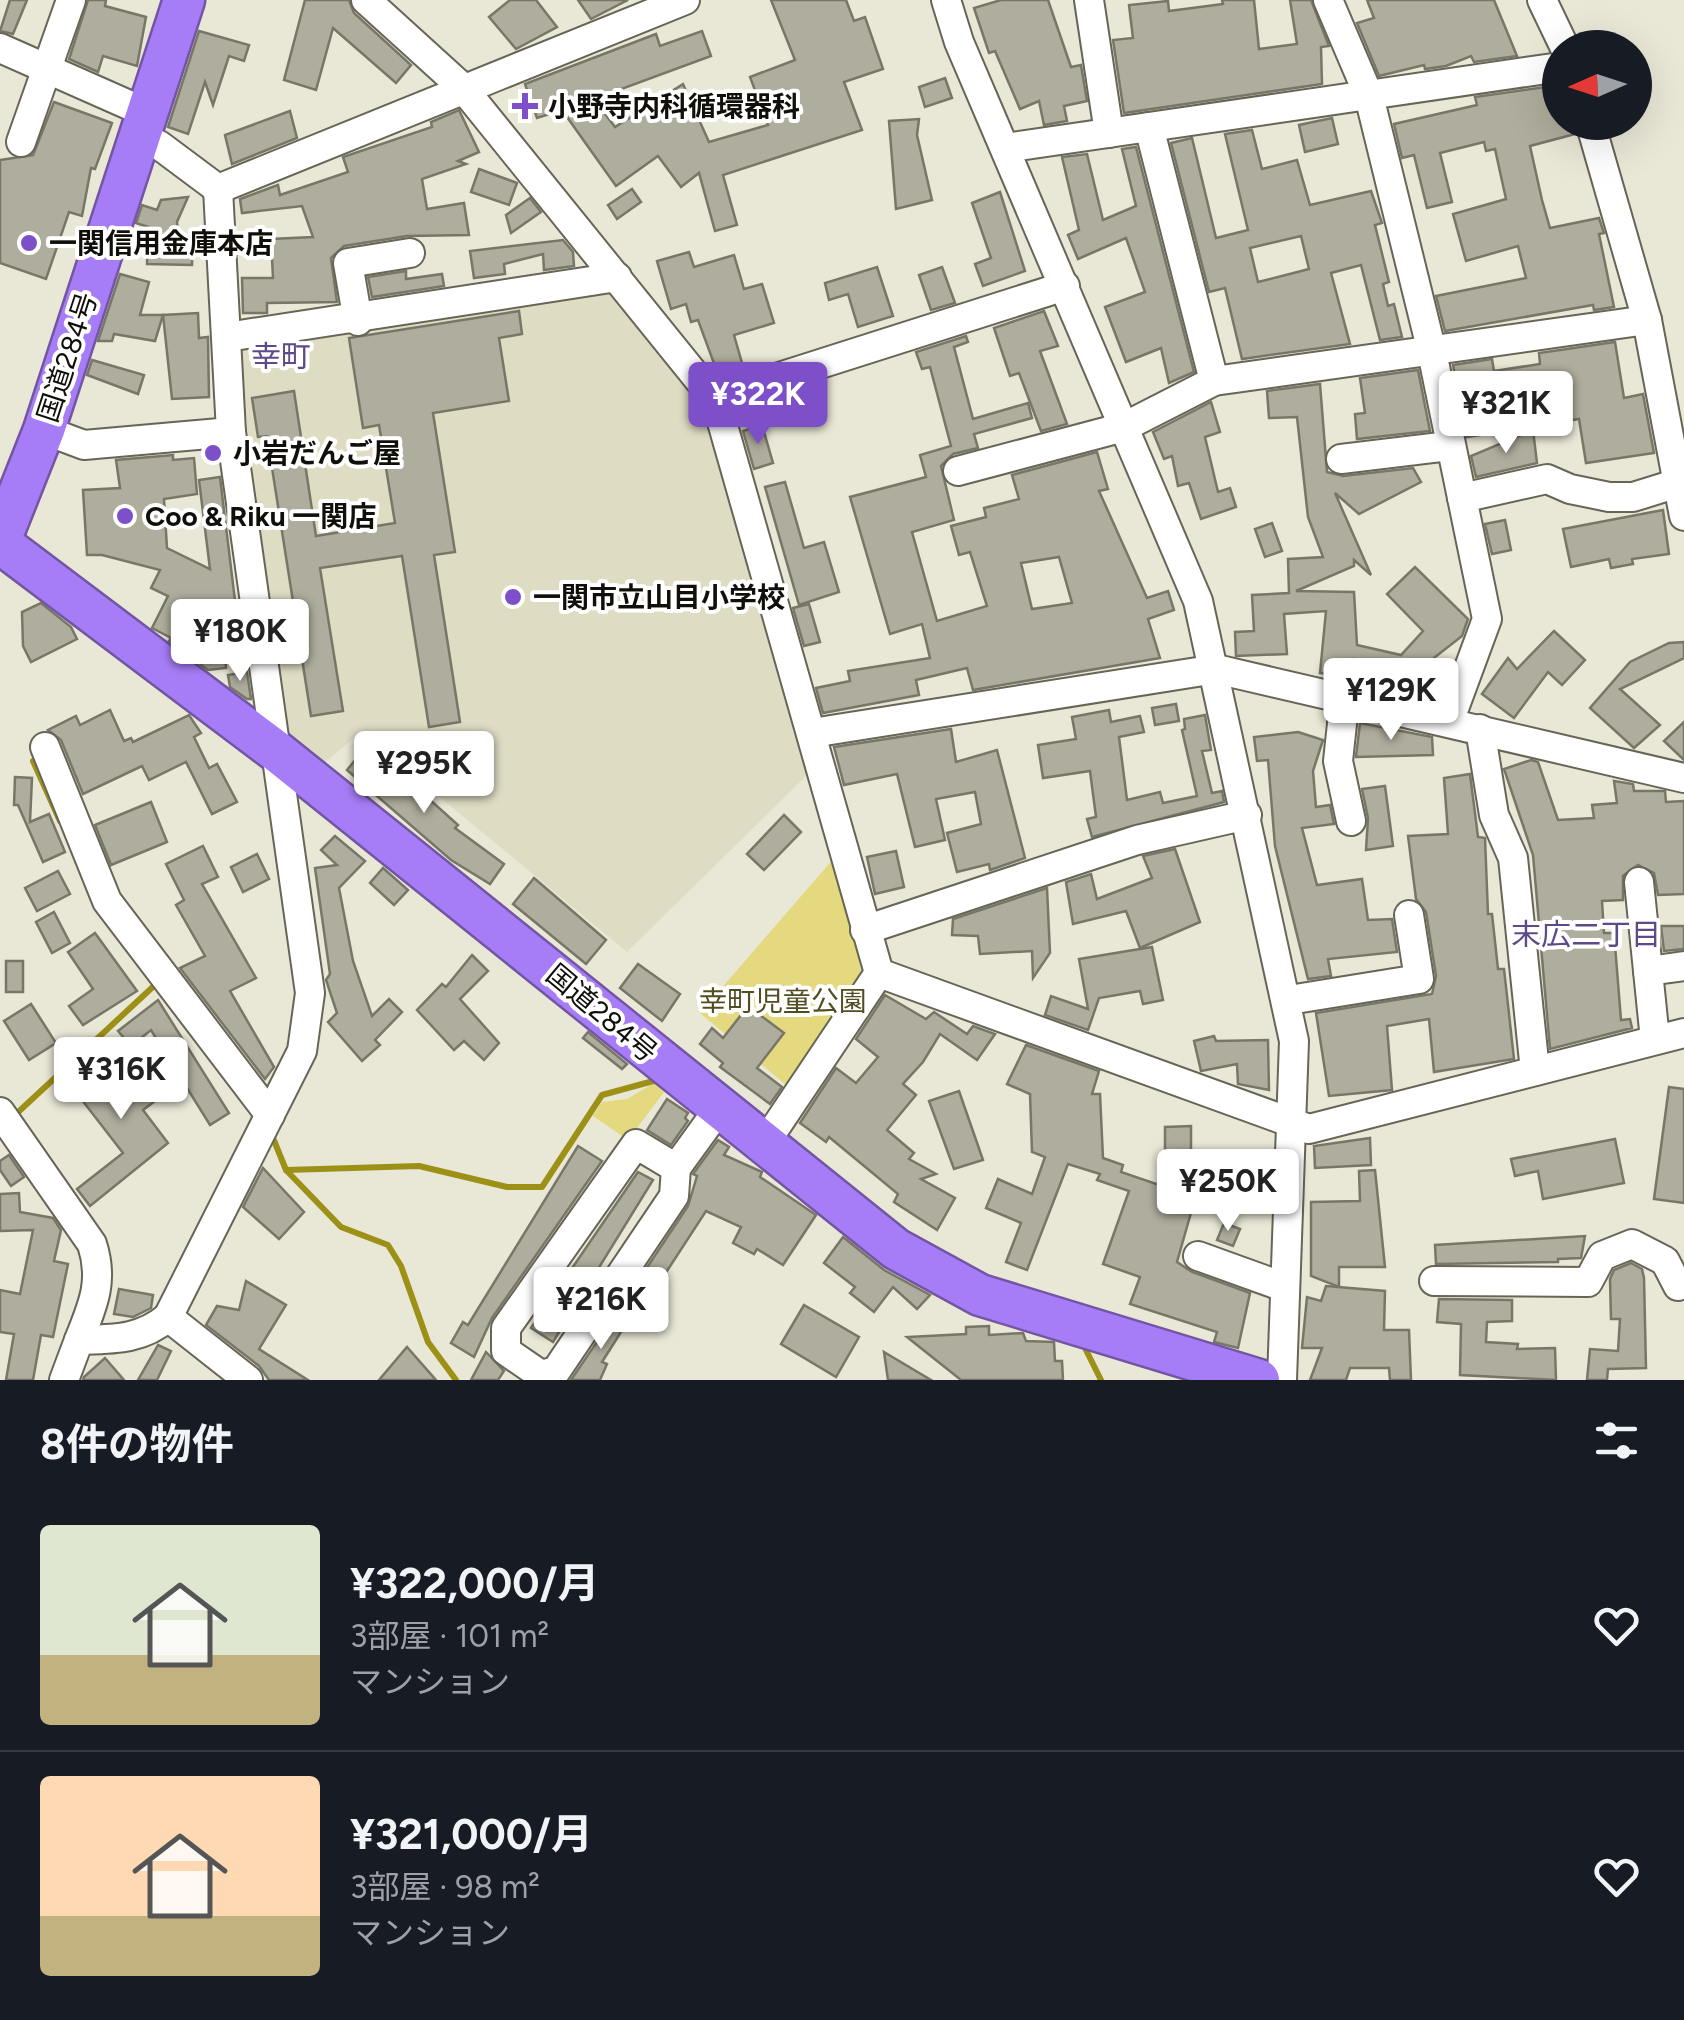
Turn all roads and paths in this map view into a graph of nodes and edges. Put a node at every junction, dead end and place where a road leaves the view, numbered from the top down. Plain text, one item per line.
1 (71, 0) edge
2 (184, 0) edge
3 (366, 0) edge
4 (685, 0) edge
5 (946, 0) edge
6 (1090, 0) edge
7 (1328, 0) edge
8 (1542, 0) edge
9 (627, 10) edge
10 (1556, 30) edge
11 (0, 48) edge
12 (47, 70) junction
13 (1542, 71) edge
14 (463, 88) junction
15 (1369, 96) junction
16 (143, 125) junction
17 (1149, 127) junction
18 (1110, 133) junction
19 (1595, 140) edge
20 (21, 142) dead end
21 (1005, 148) junction
22 (218, 189) junction
23 (410, 253) dead end
24 (617, 278) junction
25 (1065, 286) junction
26 (358, 320) junction
27 (1647, 320) junction
28 (227, 337) junction
29 (1432, 352) junction
30 (1214, 381) junction
31 (716, 401) junction
32 (1124, 427) junction
33 (44, 430) junction
34 (232, 432) junction
35 (1449, 446) junction
36 (1341, 459) dead end
37 (958, 471) dead end
38 (1678, 483) junction
39 (1462, 498) junction
40 (1684, 516) edge
41 (0, 542) edge
42 (1216, 669) junction
43 (1346, 696) junction
44 (1449, 722) junction
45 (1480, 729) junction
46 (812, 734) junction
47 (45, 747) dead end
48 (276, 751) junction
49 (1684, 778) edge
50 (1246, 815) junction
51 (1352, 821) dead end
52 (1639, 882) dead end
53 (1409, 914) dead end
54 (866, 930) junction
55 (1684, 966) edge
56 (1648, 970) junction
57 (879, 973) junction
58 (1289, 1000) junction
59 (1684, 1032) edge
60 (1655, 1040) junction
61 (1535, 1071) junction
62 (718, 1110) junction
63 (0, 1112) edge
64 (270, 1116) junction
65 (1293, 1124) junction
66 (763, 1146) junction
67 (676, 1168) junction
68 (1198, 1256) dead end
69 (1434, 1281) dead end
70 (1673, 1286) edge
71 (1284, 1287) junction
72 (168, 1317) junction
73 (80, 1340) junction
74 (64, 1380) edge
75 (248, 1380) edge
76 (1258, 1380) edge
77 (1282, 1380) edge

1 - 12 street
2 - 16 highway, 国道284号
3 - 14 street
4 - 9 street
5 - 21 street
6 - 18 street
7 - 15 street
8 - 10 street
9 - 14 street
11 - 12 street
12 - 16 street
12 - 20 street
13 - 15 street
14 - 22 street
14 - 24 street
15 - 17 street
15 - 29 street
16 - 22 street
16 - 33 highway, 国道284号
17 - 18 street
17 - 30 street
18 - 21 street
19 - 27 street
21 - 25 street
22 - 28 street
23 - 26 street
24 - 26 street
24 - 31 street
25 - 31 street
25 - 32 street
26 - 28 street
27 - 29 street
27 - 38 street
28 - 34 street
29 - 30 street
29 - 35 street
30 - 32 street
31 - 46 street
32 - 37 street
32 - 42 street
33 - 34 street
33 - 41 highway, 国道284号
34 - 48 street
35 - 36 street
35 - 39 street
38 - 39 street
38 - 40 street
39 - 44 street
41 - 48 highway, 国道284号
42 - 43 street
42 - 46 street
42 - 50 street
43 - 44 street
43 - 51 street
44 - 45 street
45 - 49 street
45 - 61 street
46 - 54 street
47 - 64 street
48 - 62 highway, 国道284号
48 - 64 street
50 - 54 street
50 - 58 street
52 - 56 street
53 - 58 street
54 - 57 street
55 - 56 street
56 - 60 street
57 - 65 street
57 - 66 street
58 - 65 street
59 - 60 street
60 - 61 street
61 - 65 street
62 - 66 highway, 国道284号
62 - 67 street
63 - 73 street
64 - 72 street
65 - 71 street
66 - 76 highway, 国道284号
67 - 67 street
68 - 71 street
69 - 70 street
71 - 77 street
72 - 73 street
72 - 75 street
73 - 74 street

